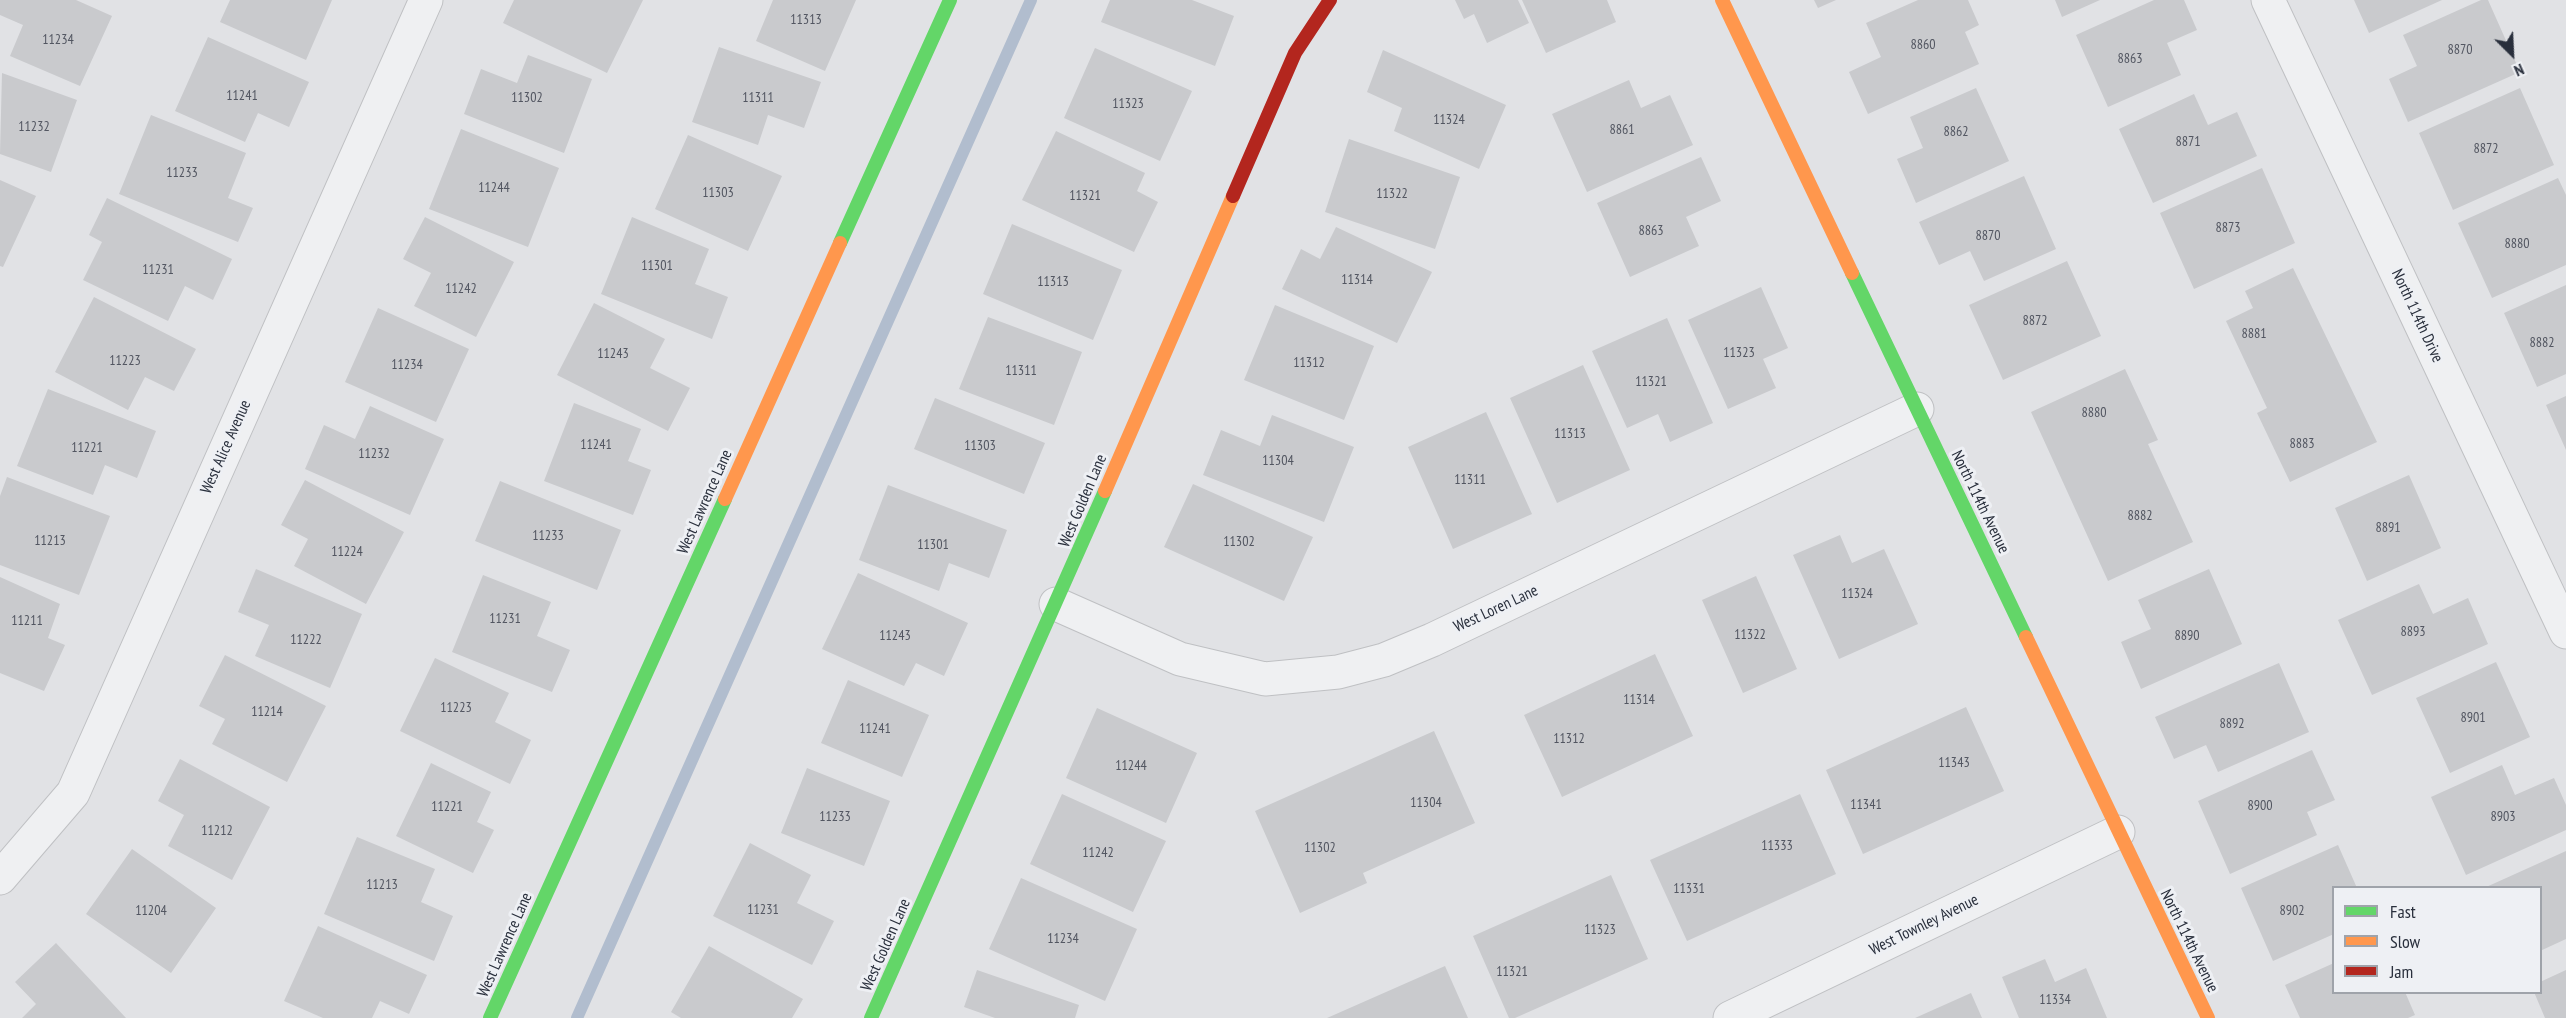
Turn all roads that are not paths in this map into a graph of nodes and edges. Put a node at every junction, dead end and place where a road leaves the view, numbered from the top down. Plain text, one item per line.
1 (426, 0) edge
2 (950, 0) edge
3 (1330, 0) edge
4 (1722, 0) edge
5 (2268, 0) edge
6 (1917, 409) junction
7 (1056, 604) junction
8 (2566, 632) edge
9 (2118, 832) junction
10 (0, 878) edge
11 (490, 1018) edge
12 (871, 1018) edge
13 (1730, 1018) edge
14 (2208, 1018) edge

1 - 10 street, West Alice Avenue
2 - 11 street, West Lawrence Lane
3 - 7 street, West Golden Lane
4 - 6 street, North 114th Avenue
5 - 8 street, North 114th Drive
6 - 7 street, West Loren Lane
6 - 9 street, North 114th Avenue
7 - 12 street, West Golden Lane
9 - 13 street, West Townley Avenue
9 - 14 street, North 114th Avenue

